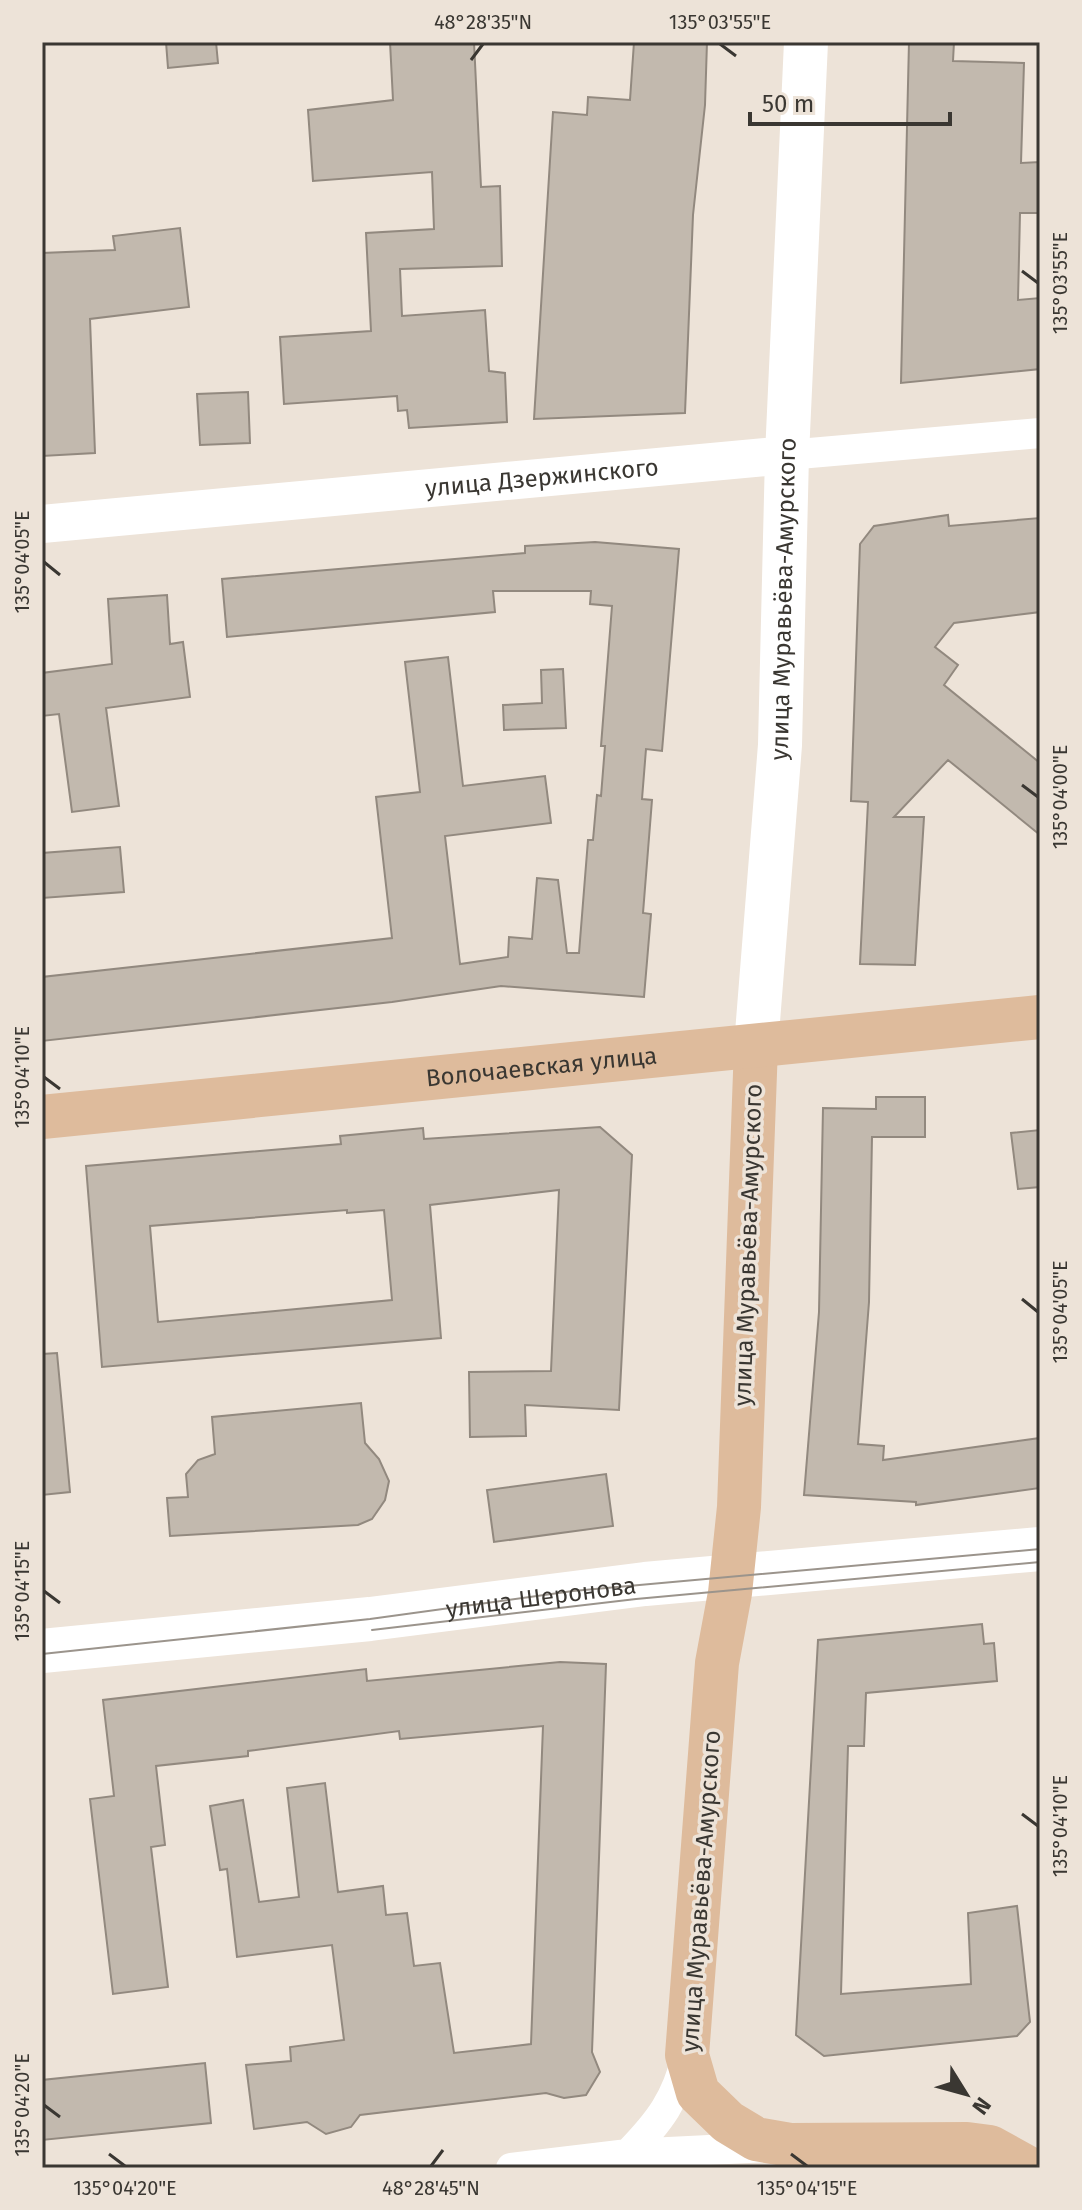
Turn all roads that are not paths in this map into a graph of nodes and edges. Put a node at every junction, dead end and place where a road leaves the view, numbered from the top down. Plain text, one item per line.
1 (806, 42) edge
2 (1040, 433) edge
3 (787, 455) junction
4 (42, 524) edge
5 (1040, 1017) edge
6 (756, 1046) junction
7 (42, 1117) edge
8 (1040, 1549) edge
9 (730, 1577) junction
10 (42, 1651) edge
11 (687, 2055) junction
12 (790, 2145) junction
13 (628, 2154) junction
14 (511, 2168) edge
15 (1028, 2168) edge

1 - 3 main road, улица Муравьёва-Амурского
2 - 3 street, улица Дзержинского
3 - 4 street, улица Дзержинского
3 - 6 main road, улица Муравьёва-Амурского
5 - 6 main road, Волочаевская улица
6 - 7 main road, Волочаевская улица
6 - 9 main road, улица Муравьёва-Амурского
8 - 9 main road, улица Шеронова
9 - 10 main road, улица Шеронова
9 - 11 main road, улица Муравьёва-Амурского
11 - 12 main road, улица Муравьёва-Амурского
11 - 13 street
12 - 13 street
12 - 15 main road, улица Муравьёва-Амурского
13 - 14 street

